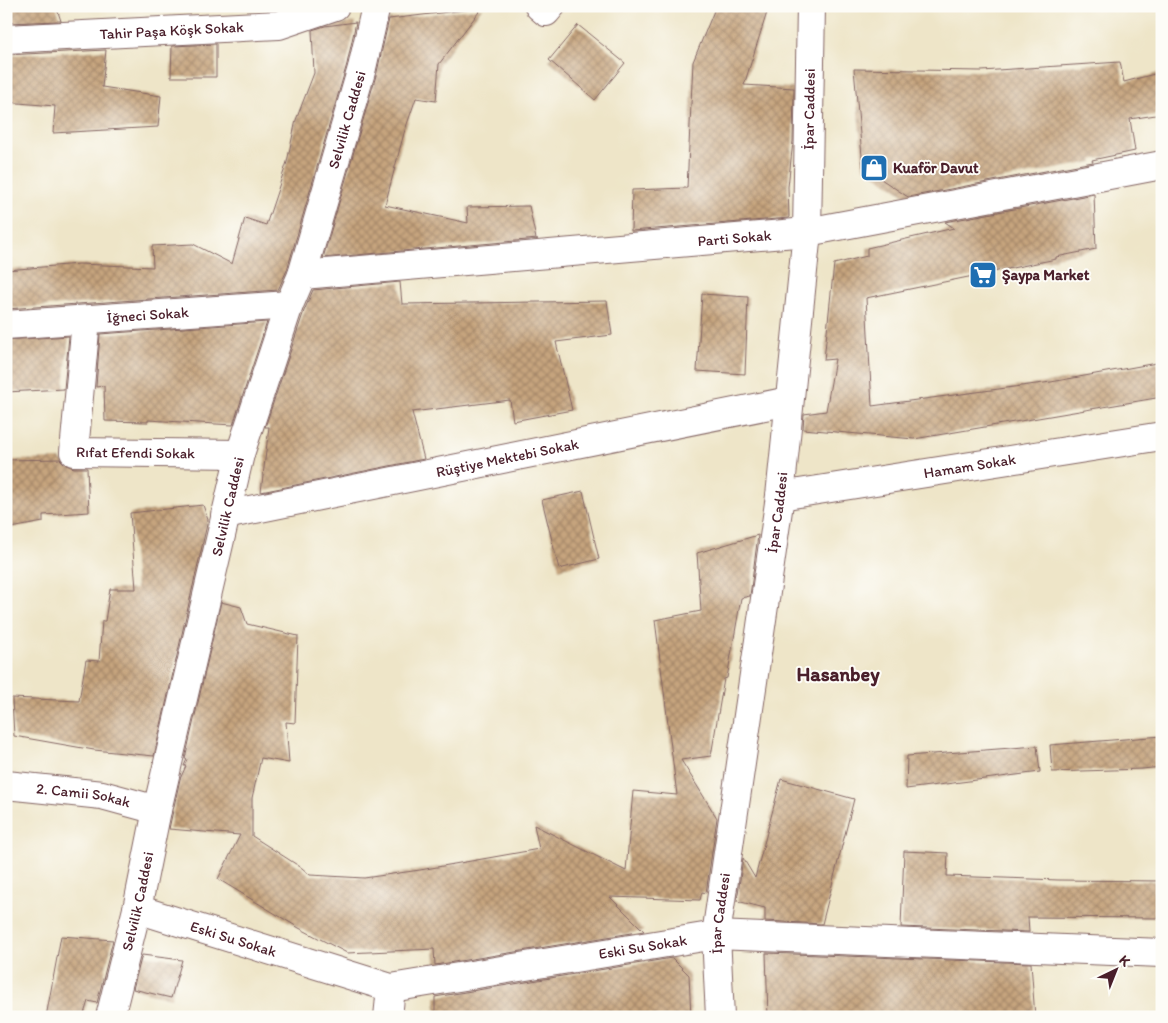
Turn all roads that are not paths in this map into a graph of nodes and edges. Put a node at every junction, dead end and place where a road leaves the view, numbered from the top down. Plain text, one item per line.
1 (335, 6) edge
2 (376, 6) edge
3 (539, 6) edge
4 (551, 6) edge
5 (811, 6) edge
6 (6, 39) edge
7 (1162, 165) edge
8 (807, 232) junction
9 (302, 275) junction
10 (289, 305) junction
11 (86, 320) junction
12 (6, 325) edge
13 (789, 401) junction
14 (1162, 436) edge
15 (240, 454) junction
16 (780, 496) junction
17 (225, 515) junction
18 (6, 785) edge
19 (157, 810) junction
20 (137, 909) junction
21 (716, 935) junction
22 (1162, 953) edge
23 (391, 988) junction
24 (110, 1017) edge
25 (388, 1017) edge
26 (720, 1017) edge

1 - 6 street, Tahir Paşa Köşk Sokak
2 - 9 street, Selvilik Caddesi
3 - 4 street
5 - 8 street, İpar Caddesi
7 - 8 street, Parti Sokak
8 - 9 street, Parti Sokak
8 - 13 street, İpar Caddesi
9 - 10 street, Selvilik Caddesi
10 - 11 street, İğneci Sokak
10 - 15 street, Selvilik Caddesi
11 - 12 street, İğneci Sokak
11 - 15 street, Rıfat Efendi Sokak
13 - 16 street, İpar Caddesi
13 - 17 street, Rüştiye Mektebi Sokak
14 - 16 street, Hamam Sokak
15 - 17 street, Selvilik Caddesi
16 - 21 street, İpar Caddesi
17 - 19 street, Selvilik Caddesi
18 - 19 street, 2. Camii Sokak
19 - 20 street, Selvilik Caddesi
20 - 23 street, Eski Su Sokak
20 - 24 street, Selvilik Caddesi
21 - 22 street, Eski Su Sokak
21 - 23 street, Eski Su Sokak
21 - 26 street, İpar Caddesi
23 - 25 street

